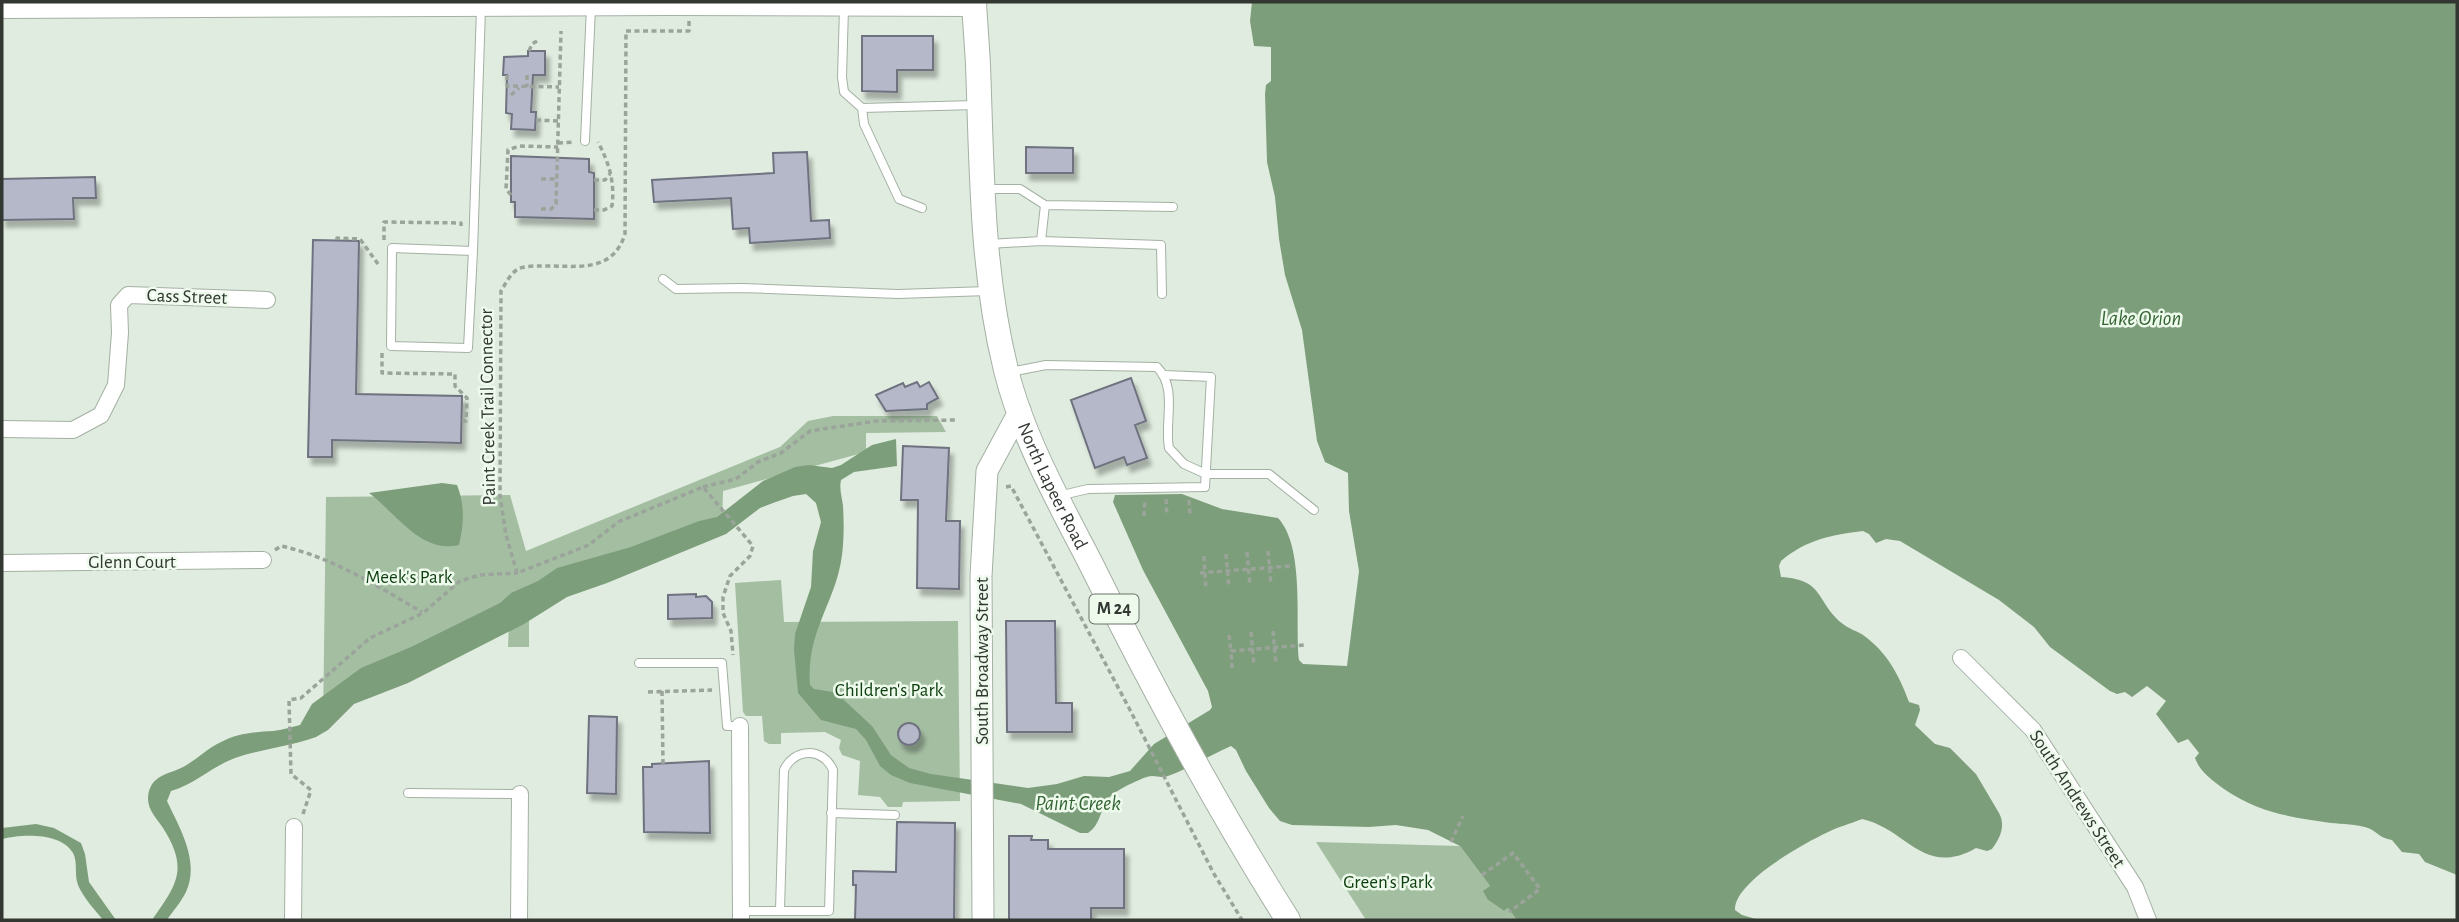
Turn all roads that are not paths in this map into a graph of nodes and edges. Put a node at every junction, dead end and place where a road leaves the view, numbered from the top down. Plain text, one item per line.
1 (668, 4) edge
2 (508, 5) edge
3 (974, 5) edge
4 (591, 7) junction
5 (481, 8) junction
6 (844, 8) junction
7 (2, 10) edge
8 (979, 105) junction
9 (862, 107) junction
10 (584, 141) road end
11 (982, 189) junction
12 (1045, 205) junction
13 (1173, 207) dead end
14 (922, 208) dead end
15 (1041, 241) junction
16 (984, 244) junction
17 (473, 251) junction
18 (663, 279) dead end
19 (991, 291) junction
20 (1162, 293) dead end
21 (267, 300) dead end
22 (1007, 373) junction
23 (1164, 375) junction
24 (1020, 410) junction
25 (2, 429) edge
26 (1206, 474) junction
27 (1058, 496) junction
28 (1314, 510) dead end
29 (263, 560) road end
30 (2, 563) edge
31 (1961, 657) dead end
32 (639, 663) dead end
33 (740, 726) joint
34 (408, 793) dead end
35 (520, 794) joint
36 (831, 813) junction
37 (895, 815) dead end
38 (293, 827) road end
39 (780, 910) junction
40 (741, 915) edge
41 (293, 920) edge
42 (519, 920) edge
43 (983, 920) edge
44 (1289, 920) edge
45 (2148, 920) edge

1 - 4 street
1 - 6 street
2 - 4 street
2 - 5 street
3 - 6 street
3 - 8 main road, North Lapeer Road / M 24
4 - 10 lane
5 - 7 street
5 - 17 lane
6 - 9 lane
8 - 9 lane
8 - 11 main road, North Lapeer Road / M 24
9 - 14 lane
11 - 12 lane
11 - 16 main road, North Lapeer Road / M 24
12 - 13 lane
12 - 15 lane
15 - 16 lane
15 - 20 lane
16 - 19 main road, North Lapeer Road / M 24
17 - 17 lane
18 - 19 lane
19 - 22 main road, North Lapeer Road / M 24
21 - 25 street, Cass Street
22 - 23 lane
22 - 24 main road, North Lapeer Road / M 24
23 - 26 lane
23 - 26 lane
24 - 27 main road, North Lapeer Road / M 24
24 - 43 street, South Broadway Street
26 - 27 lane
26 - 28 lane
27 - 44 main road, North Lapeer Road / M 24
29 - 30 street, Glenn Court
31 - 45 street, South Andrews Street
32 - 33 lane
33 - 40 street
34 - 35 lane
35 - 42 street
36 - 37 lane
36 - 39 lane
36 - 39 lane
38 - 41 street
39 - 40 lane

